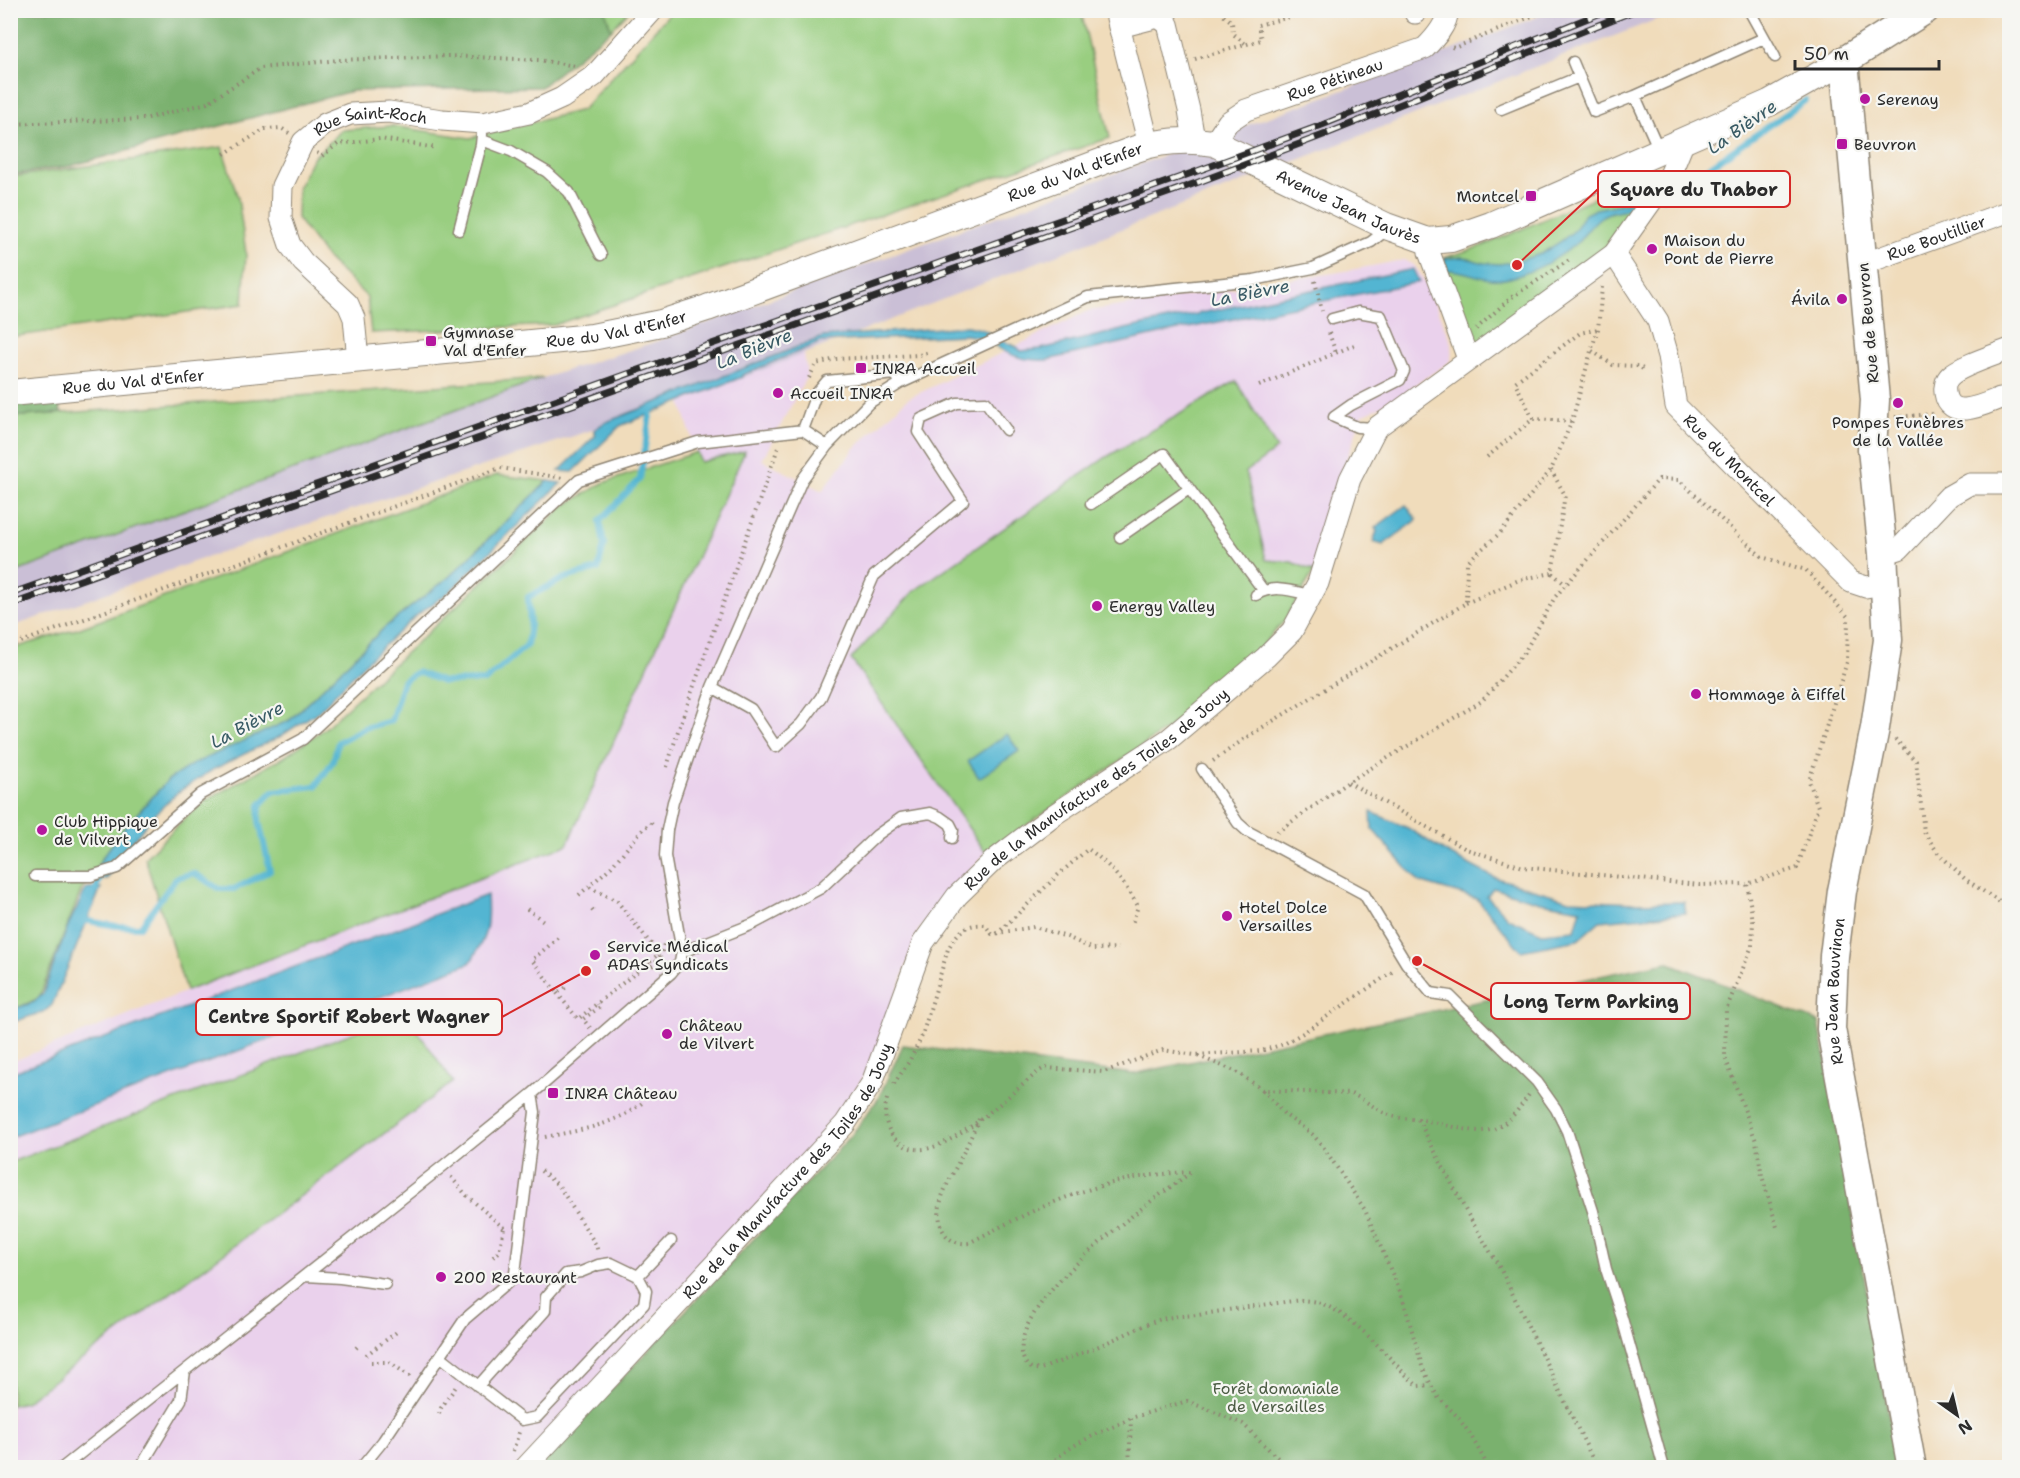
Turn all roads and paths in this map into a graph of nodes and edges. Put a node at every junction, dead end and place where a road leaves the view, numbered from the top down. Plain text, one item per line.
1 (653, 10) edge
2 (1222, 10) edge
3 (1318, 10) edge
4 (1448, 10) edge
5 (1547, 10) edge
6 (1925, 10) edge
7 (1754, 12) edge
8 (1117, 19) edge
9 (1764, 38) junction
10 (1447, 42) dead end
11 (1247, 45) junction
12 (1775, 57) dead end
13 (1844, 61) junction
14 (1573, 62) dead end
15 (1177, 64) junction
16 (600, 69) junction
17 (1579, 76) junction
18 (1635, 96) junction
19 (1501, 109) dead end
20 (10, 124) edge
21 (482, 132) junction
22 (1204, 141) junction
23 (1684, 141) junction
24 (1149, 145) junction
25 (1660, 152) junction
26 (2010, 211) edge
27 (1386, 226) junction
28 (459, 230) dead end
29 (1428, 241) junction
30 (601, 255) dead end
31 (1610, 257) junction
32 (1863, 264) junction
33 (1316, 287) dead end
34 (1320, 305) dead end
35 (1332, 319) dead end
36 (1598, 329) junction
37 (1354, 345) dead end
38 (2010, 349) edge
39 (1592, 351) junction
40 (1468, 359) junction
41 (358, 360) junction
42 (1643, 369) dead end
43 (901, 383) junction
44 (1259, 386) dead end
45 (10, 393) edge
46 (2000, 398) dead end
47 (1951, 404) junction
48 (1533, 419) junction
49 (1873, 419) junction
50 (1572, 421) junction
51 (1376, 428) junction
52 (803, 430) junction
53 (1006, 430) dead end
54 (827, 446) junction
55 (1487, 457) dead end
56 (1551, 470) junction
57 (579, 480) junction
58 (2010, 484) edge
59 (1189, 489) junction
60 (1091, 504) dead end
61 (1120, 537) dead end
62 (1883, 554) junction
63 (1552, 573) junction
64 (1884, 584) junction
65 (1566, 585) junction
66 (1310, 595) junction
67 (1466, 603) junction
68 (10, 646) edge
69 (712, 687) junction
70 (1893, 737) dead end
71 (1202, 769) joint
72 (1348, 782) junction
73 (952, 838) dead end
74 (1264, 841) junction
75 (35, 876) dead end
76 (1747, 884) junction
77 (589, 887) dead end
78 (527, 909) dead end
79 (2010, 909) edge
80 (545, 922) dead end
81 (1132, 924) dead end
82 (997, 934) junction
83 (558, 938) dead end
84 (1118, 948) dead end
85 (682, 952) junction
86 (1406, 963) junction
87 (567, 987) dead end
88 (557, 993) junction
89 (597, 1004) junction
90 (596, 1036) junction
91 (1195, 1055) junction
92 (1537, 1082) junction
93 (1263, 1090) junction
94 (532, 1094) junction
95 (642, 1103) dead end
96 (979, 1119) junction
97 (1418, 1119) junction
98 (532, 1139) junction
99 (529, 1162) junction
100 (471, 1200) dead end
101 (1777, 1227) dead end
102 (504, 1228) dead end
103 (670, 1241) dead end
104 (596, 1245) dead end
105 (306, 1276) junction
106 (639, 1276) junction
107 (385, 1284) dead end
108 (398, 1331) dead end
109 (366, 1355) dead end
110 (440, 1356) junction
111 (371, 1362) dead end
112 (185, 1371) junction
113 (464, 1375) junction
114 (421, 1384) junction
115 (1431, 1385) junction
116 (478, 1386) junction
117 (440, 1414) dead end
118 (1131, 1418) junction
119 (522, 1420) junction
120 (518, 1464) edge
121 (62, 1467) edge
122 (140, 1467) edge
123 (361, 1467) edge
124 (1047, 1467) edge
125 (1129, 1467) edge
126 (1288, 1467) edge
127 (1489, 1467) edge
128 (1597, 1467) edge
129 (1664, 1467) edge
130 (1912, 1467) edge

1 - 16 street, Rue Saint-Roch
2 - 11 path
3 - 11 path
4 - 22 street, Rue Pétineau
5 - 10 path
6 - 13 main road, Avenue Jean Jaurès
7 - 9 lane
8 - 15 street
8 - 24 street
9 - 12 lane
9 - 18 lane
11 - 15 path
13 - 23 street, Avenue Jean Jaurès
13 - 32 main road, Rue de Beuvron
14 - 17 lane
15 - 22 street
16 - 20 path
16 - 21 street, Rue Saint-Roch
17 - 18 lane
17 - 19 lane
18 - 25 lane
21 - 28 lane
21 - 30 lane
21 - 41 street, Rue Saint-Roch
22 - 24 street, Rue du Val d'Enfer
22 - 27 street, Avenue Jean Jaurès
23 - 25 street, Avenue Jean Jaurès
23 - 31 street, Rue de la Manufacture des Toiles de Jouy
24 - 41 street, Rue du Val d'Enfer
25 - 29 street, Avenue Jean Jaurès
26 - 32 street, Rue Boutillier
27 - 29 street, Avenue Jean Jaurès
27 - 43 lane
29 - 40 street
31 - 36 path
31 - 40 street, Rue de la Manufacture des Toiles de Jouy
31 - 64 street, Rue du Montcel
32 - 49 main road, Rue de Beuvron
33 - 34 path
35 - 51 lane
36 - 39 path
36 - 48 path
37 - 44 path
38 - 47 street
39 - 42 path
39 - 50 path
40 - 51 street, Rue de la Manufacture des Toiles de Jouy
41 - 45 street, Rue du Val d'Enfer
43 - 52 lane
43 - 54 lane
46 - 47 street
47 - 49 path
48 - 50 path
48 - 55 path
49 - 62 main road, Rue de Beuvron
50 - 56 path
51 - 66 street, Rue de la Manufacture des Toiles de Jouy
52 - 54 lane
52 - 57 lane
53 - 69 lane
54 - 69 lane
56 - 63 path
56 - 67 path
57 - 68 path
57 - 75 lane
58 - 62 street
59 - 60 lane
59 - 61 lane
59 - 66 lane
62 - 64 main road, Rue de Beuvron
63 - 65 path
63 - 67 path
64 - 130 main road, Rue Jean Bauvinon
65 - 72 path
65 - 76 path
66 - 120 street, Rue de la Manufacture des Toiles de Jouy
67 - 71 path
69 - 85 lane
70 - 79 path
71 - 74 lane
72 - 74 path
72 - 76 path
73 - 85 lane
74 - 86 lane
76 - 101 path
77 - 89 path
78 - 80 path
81 - 82 path
82 - 84 path
82 - 96 path
83 - 88 path
85 - 90 lane
86 - 91 path
86 - 92 lane
87 - 88 path
88 - 89 path
89 - 90 path
90 - 94 lane
91 - 93 path
91 - 96 path
92 - 97 path
92 - 129 lane
93 - 97 path
93 - 115 path
94 - 98 lane
94 - 105 lane
95 - 98 path
96 - 115 path
97 - 128 path
98 - 99 lane
99 - 104 path
99 - 110 lane
100 - 102 path
103 - 106 lane
105 - 107 lane
105 - 112 lane
106 - 116 lane
106 - 119 lane
108 - 109 path
110 - 113 lane
110 - 114 lane
111 - 114 path
112 - 121 lane
112 - 122 lane
113 - 116 lane
113 - 117 path
114 - 123 lane
115 - 127 path
116 - 119 lane
118 - 124 path
118 - 125 path
118 - 126 path
119 - 120 path

